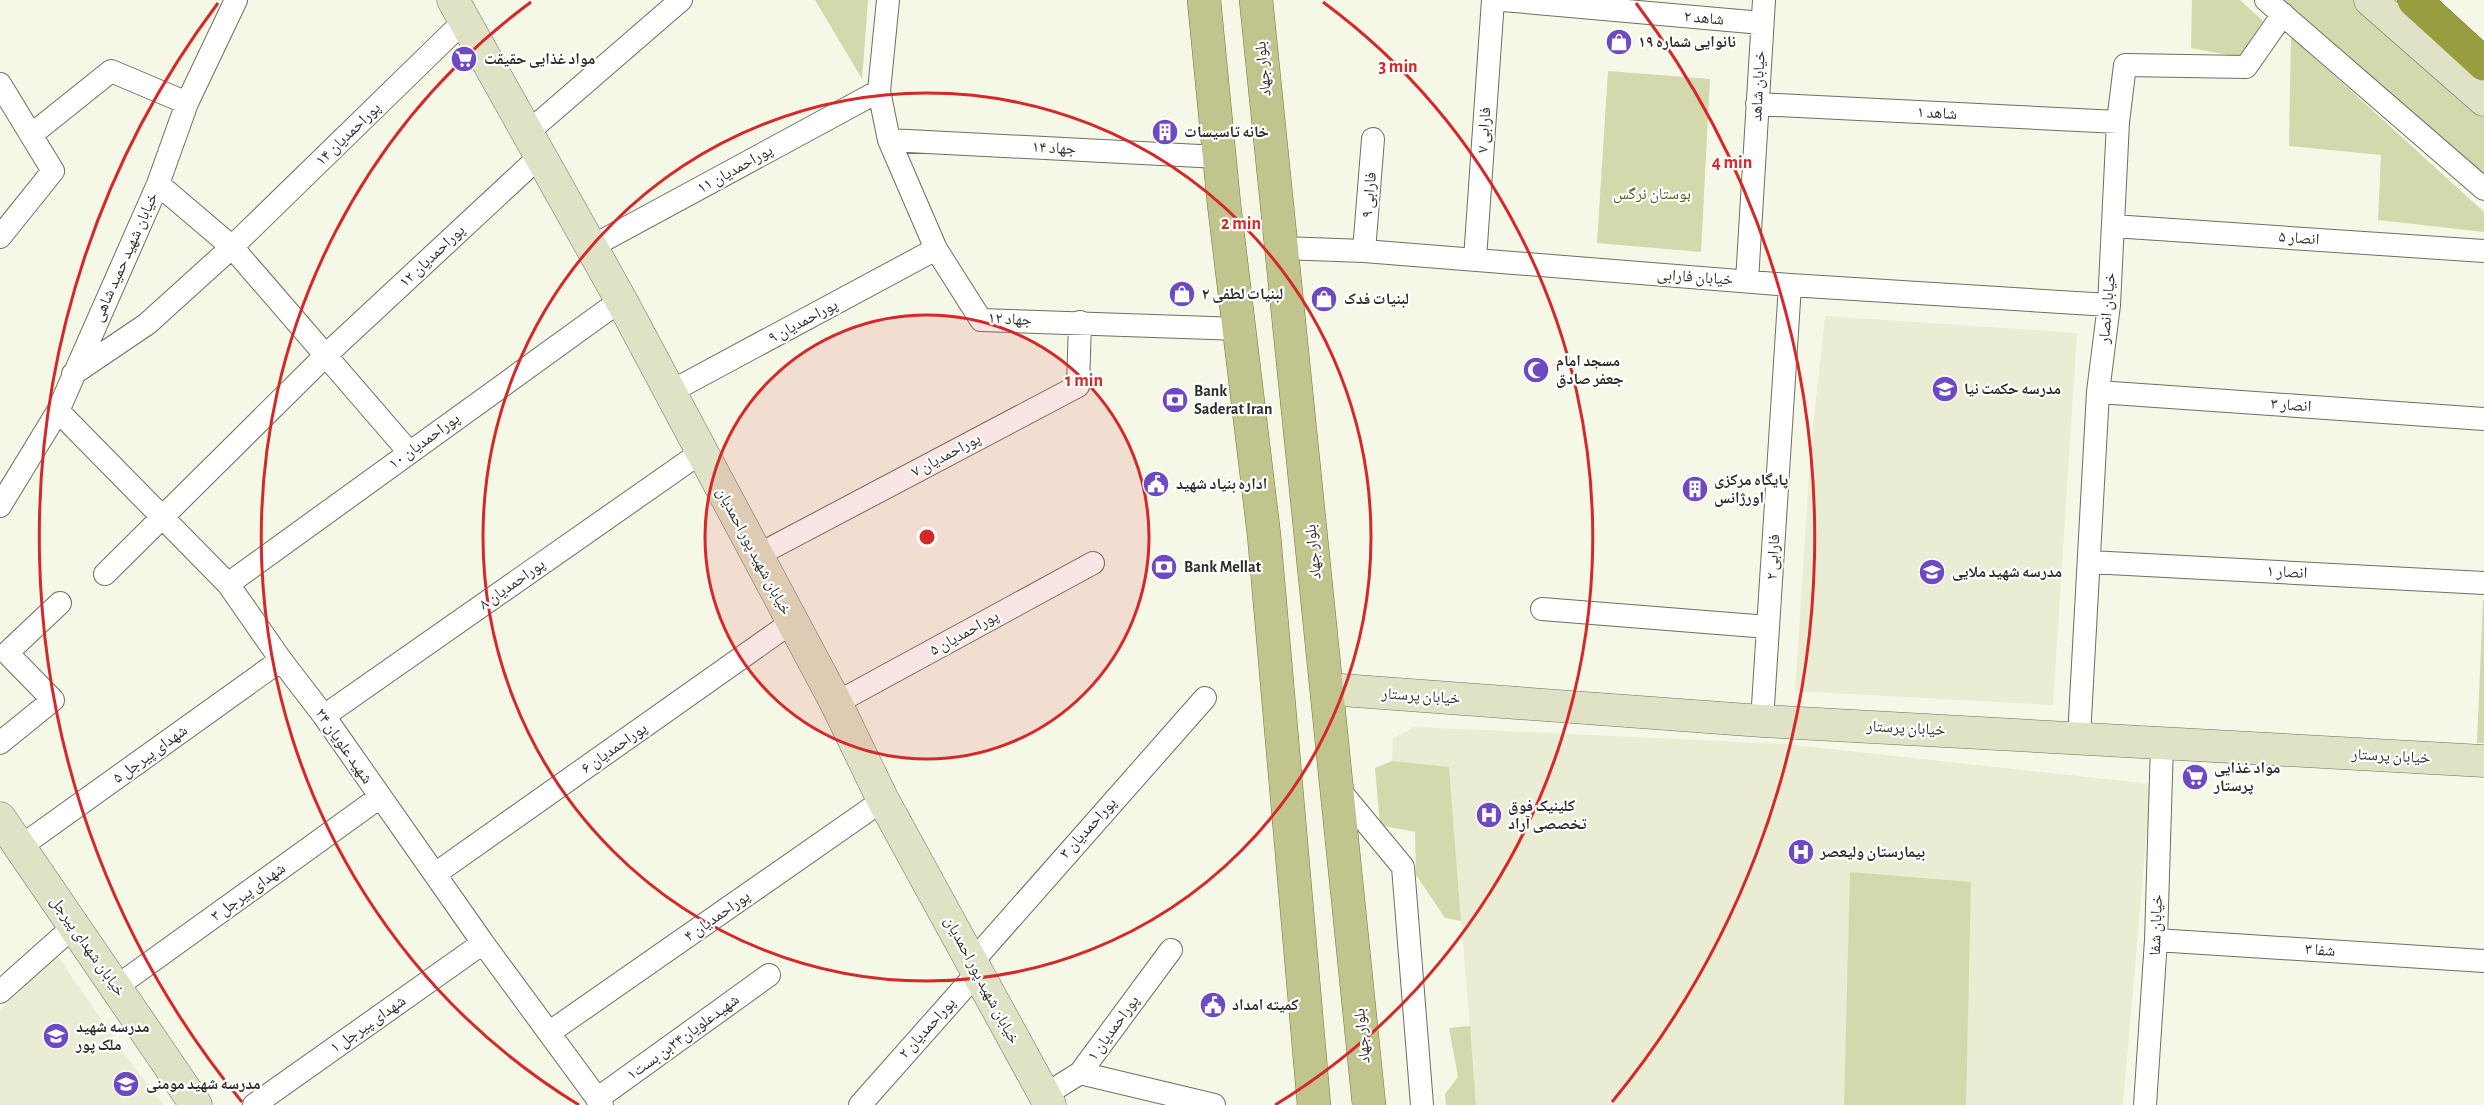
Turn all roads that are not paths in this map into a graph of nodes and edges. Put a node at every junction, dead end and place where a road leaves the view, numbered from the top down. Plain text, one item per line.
1 (236, 0) edge
2 (681, 0) edge
3 (888, 0) edge
4 (1204, 0) edge
5 (1256, 0) edge
6 (1493, 0) edge
7 (1503, 0) edge
8 (1764, 0) edge
9 (2370, 0) edge
10 (2414, 0) edge
11 (2274, 7) edge
12 (461, 8) edge
13 (1762, 23) junction
14 (2484, 64) edge
15 (0, 84) edge
16 (879, 91) junction
17 (2484, 100) edge
18 (187, 102) junction
19 (1756, 104) junction
20 (2118, 122) junction
21 (31, 135) junction
22 (1373, 139) dead end
23 (889, 140) junction
24 (532, 145) junction
25 (1219, 157) junction
26 (158, 184) junction
27 (2484, 189) edge
28 (2114, 226) junction
29 (0, 237) edge
30 (232, 247) junction
31 (591, 247) junction
32 (1282, 248) junction
33 (936, 249) junction
34 (1364, 251) junction
35 (2484, 251) edge
36 (1475, 259) junction
37 (1747, 281) junction
38 (1790, 285) junction
39 (621, 300) junction
40 (2109, 305) junction
41 (1080, 321) junction
42 (1240, 329) junction
43 (326, 355) junction
44 (72, 375) junction
45 (670, 392) junction
46 (2098, 392) junction
47 (58, 411) junction
48 (2484, 419) edge
49 (409, 452) junction
50 (700, 453) junction
51 (0, 506) edge
52 (165, 517) junction
53 (1311, 534) junction
54 (1264, 535) junction
55 (758, 555) junction
56 (2090, 562) junction
57 (1093, 563) dead end
58 (105, 574) dead end
59 (2484, 583) edge
60 (228, 584) junction
61 (60, 603) dead end
62 (1542, 609) dead end
63 (792, 622) junction
64 (1768, 627) junction
65 (280, 660) junction
66 (1328, 689) junction
67 (1205, 698) dead end
68 (836, 703) junction
69 (324, 716) junction
70 (1762, 721) junction
71 (2079, 737) junction
72 (0, 743) edge
73 (2162, 744) junction
74 (2484, 761) edge
75 (1335, 785) junction
76 (380, 797) junction
77 (883, 800) junction
78 (0, 818) edge
79 (20, 847) junction
80 (435, 874) junction
81 (74, 926) junction
82 (2156, 940) junction
83 (483, 943) junction
84 (1171, 950) dead end
85 (2484, 961) edge
86 (975, 967) junction
87 (769, 975) dead end
88 (116, 987) junction
89 (0, 992) edge
90 (550, 1032) junction
91 (1080, 1073) junction
92 (1048, 1100) edge
93 (600, 1102) edge
94 (195, 1105) edge
95 (254, 1105) edge
96 (860, 1105) edge
97 (1214, 1105) edge
98 (1314, 1105) edge
99 (1369, 1105) edge
100 (1422, 1105) edge
101 (2145, 1105) edge

1 - 18 street, خیابان شهید حمید شاهی
2 - 24 street, پوراحمدیان ۱۲
3 - 16 street, جهاد ۱۲
4 - 25 main road
5 - 32 main road, بلوار جهاد
6 - 36 street, فارابی ۷
7 - 13 street, شاهد ۲
8 - 13 street, خیابان شاهد
9 - 17 street
10 - 14 highway
11 - 20 street, خیابان انصار
11 - 27 street
12 - 24 street, خیابان شهید پور احمدیان
12 - 30 street, پوراحمدیان ۱۴
13 - 19 street, خیابان شاهد
15 - 21 street
16 - 23 street, جهاد ۱۲
16 - 31 street, پوراحمدیان ۱۱
18 - 21 street
18 - 26 street, خیابان شهید حمید شاهی
19 - 20 street, شاهد ۱
19 - 37 street, خیابان شاهد
20 - 28 street, خیابان انصار
21 - 29 street
22 - 34 street, فارابی ۹
23 - 25 street, جهاد ۱۴
23 - 33 street, جهاد ۱۲
24 - 31 street, خیابان شهید پور احمدیان
24 - 43 street, پوراحمدیان ۱۲
25 - 42 main road
26 - 30 street
26 - 44 street, خیابان شهید حمید شاهی
28 - 35 street, انصار ۵
28 - 40 street, خیابان انصار
30 - 43 street
30 - 44 street, پوراحمدیان ۱۴
31 - 39 street, خیابان شهید پور احمدیان
32 - 34 street, خیابان فارابی
32 - 53 main road, بلوار جهاد
33 - 41 street, جهاد ۱۲
33 - 45 street, پوراحمدیان ۹
34 - 36 street, خیابان فارابی
36 - 37 street, خیابان فارابی
37 - 38 street, خیابان فارابی
38 - 40 street, خیابان فارابی
38 - 64 street, فارابی ۲
39 - 45 street, خیابان شهید پور احمدیان
39 - 49 street, پوراحمدیان ۱۰
40 - 46 street, خیابان انصار
41 - 42 street, جهاد ۱۲
41 - 55 street, پوراحمدیان ۷
42 - 54 main road
43 - 49 street
43 - 52 street, پوراحمدیان ۱۲
44 - 47 street, خیابان شهید حمید شاهی
45 - 50 street, خیابان شهید پور احمدیان
46 - 48 street, انصار ۳
46 - 56 street, خیابان انصار
47 - 51 street, خیابان شهید حمید شاهی
47 - 52 street, شهید علویان ۲۴
49 - 60 street, پوراحمدیان ۱۰
50 - 55 street, خیابان شهید پور احمدیان
50 - 69 street, پوراحمدیان ۸
52 - 58 street, پوراحمدیان ۱۲
52 - 60 street, شهید علویان ۲۴
53 - 54 main road
53 - 66 main road, بلوار جهاد
54 - 98 main road
55 - 63 street, خیابان شهید پور احمدیان
56 - 59 street, انصار ۱
56 - 71 street, خیابان انصار
57 - 68 street, پوراحمدیان ۵
60 - 65 street, شهید علویان ۲۴
61 - 72 street
62 - 64 street
63 - 68 street, خیابان شهید پور احمدیان
63 - 80 street, پوراحمدیان ۶
64 - 70 street, فارابی ۲
65 - 69 street, شهید علویان ۲۴
65 - 79 street, شهدای پیرجل ۵
66 - 70 street, خیابان پرستار
66 - 75 main road, بلوار جهاد
67 - 86 street, پوراحمدیان ۳
68 - 77 street, خیابان شهید پور احمدیان
69 - 76 street, شهید علویان ۲۴
70 - 71 street, خیابان پرستار
71 - 73 street, خیابان پرستار
73 - 74 street, خیابان پرستار
73 - 82 street, خیابان شفا
75 - 99 main road, بلوار جهاد
75 - 100 street
76 - 80 street, شهید علویان ۲۴
76 - 88 street, شهدای پیرجل ۳
77 - 86 street, خیابان شهید پور احمدیان
77 - 90 street, پوراحمدیان ۴
78 - 79 street, خیابان شهدای پیرجل
79 - 81 street, خیابان شهدای پیرجل
80 - 83 street, شهید علویان ۲۴
81 - 88 street, خیابان شهدای پیرجل
81 - 89 street
82 - 85 street, شفا ۳
82 - 101 street, خیابان شفا
83 - 90 street, شهید علویان ۲۴
83 - 95 street, شهدای ‍‍‍‍‍‍پیرجل ۱
84 - 91 street, پوراحمدیان ۱
86 - 92 street, خیابان شهید پور احمدیان
86 - 96 street, پوراحمدیان ۲
87 - 93 street, شهیدعلویان۲۴بن بست۱
88 - 94 street, خیابان شهدای پیرجل
90 - 93 street, شهید علویان ۲۴
91 - 92 street, پوراحمدیان ۱
91 - 97 street

